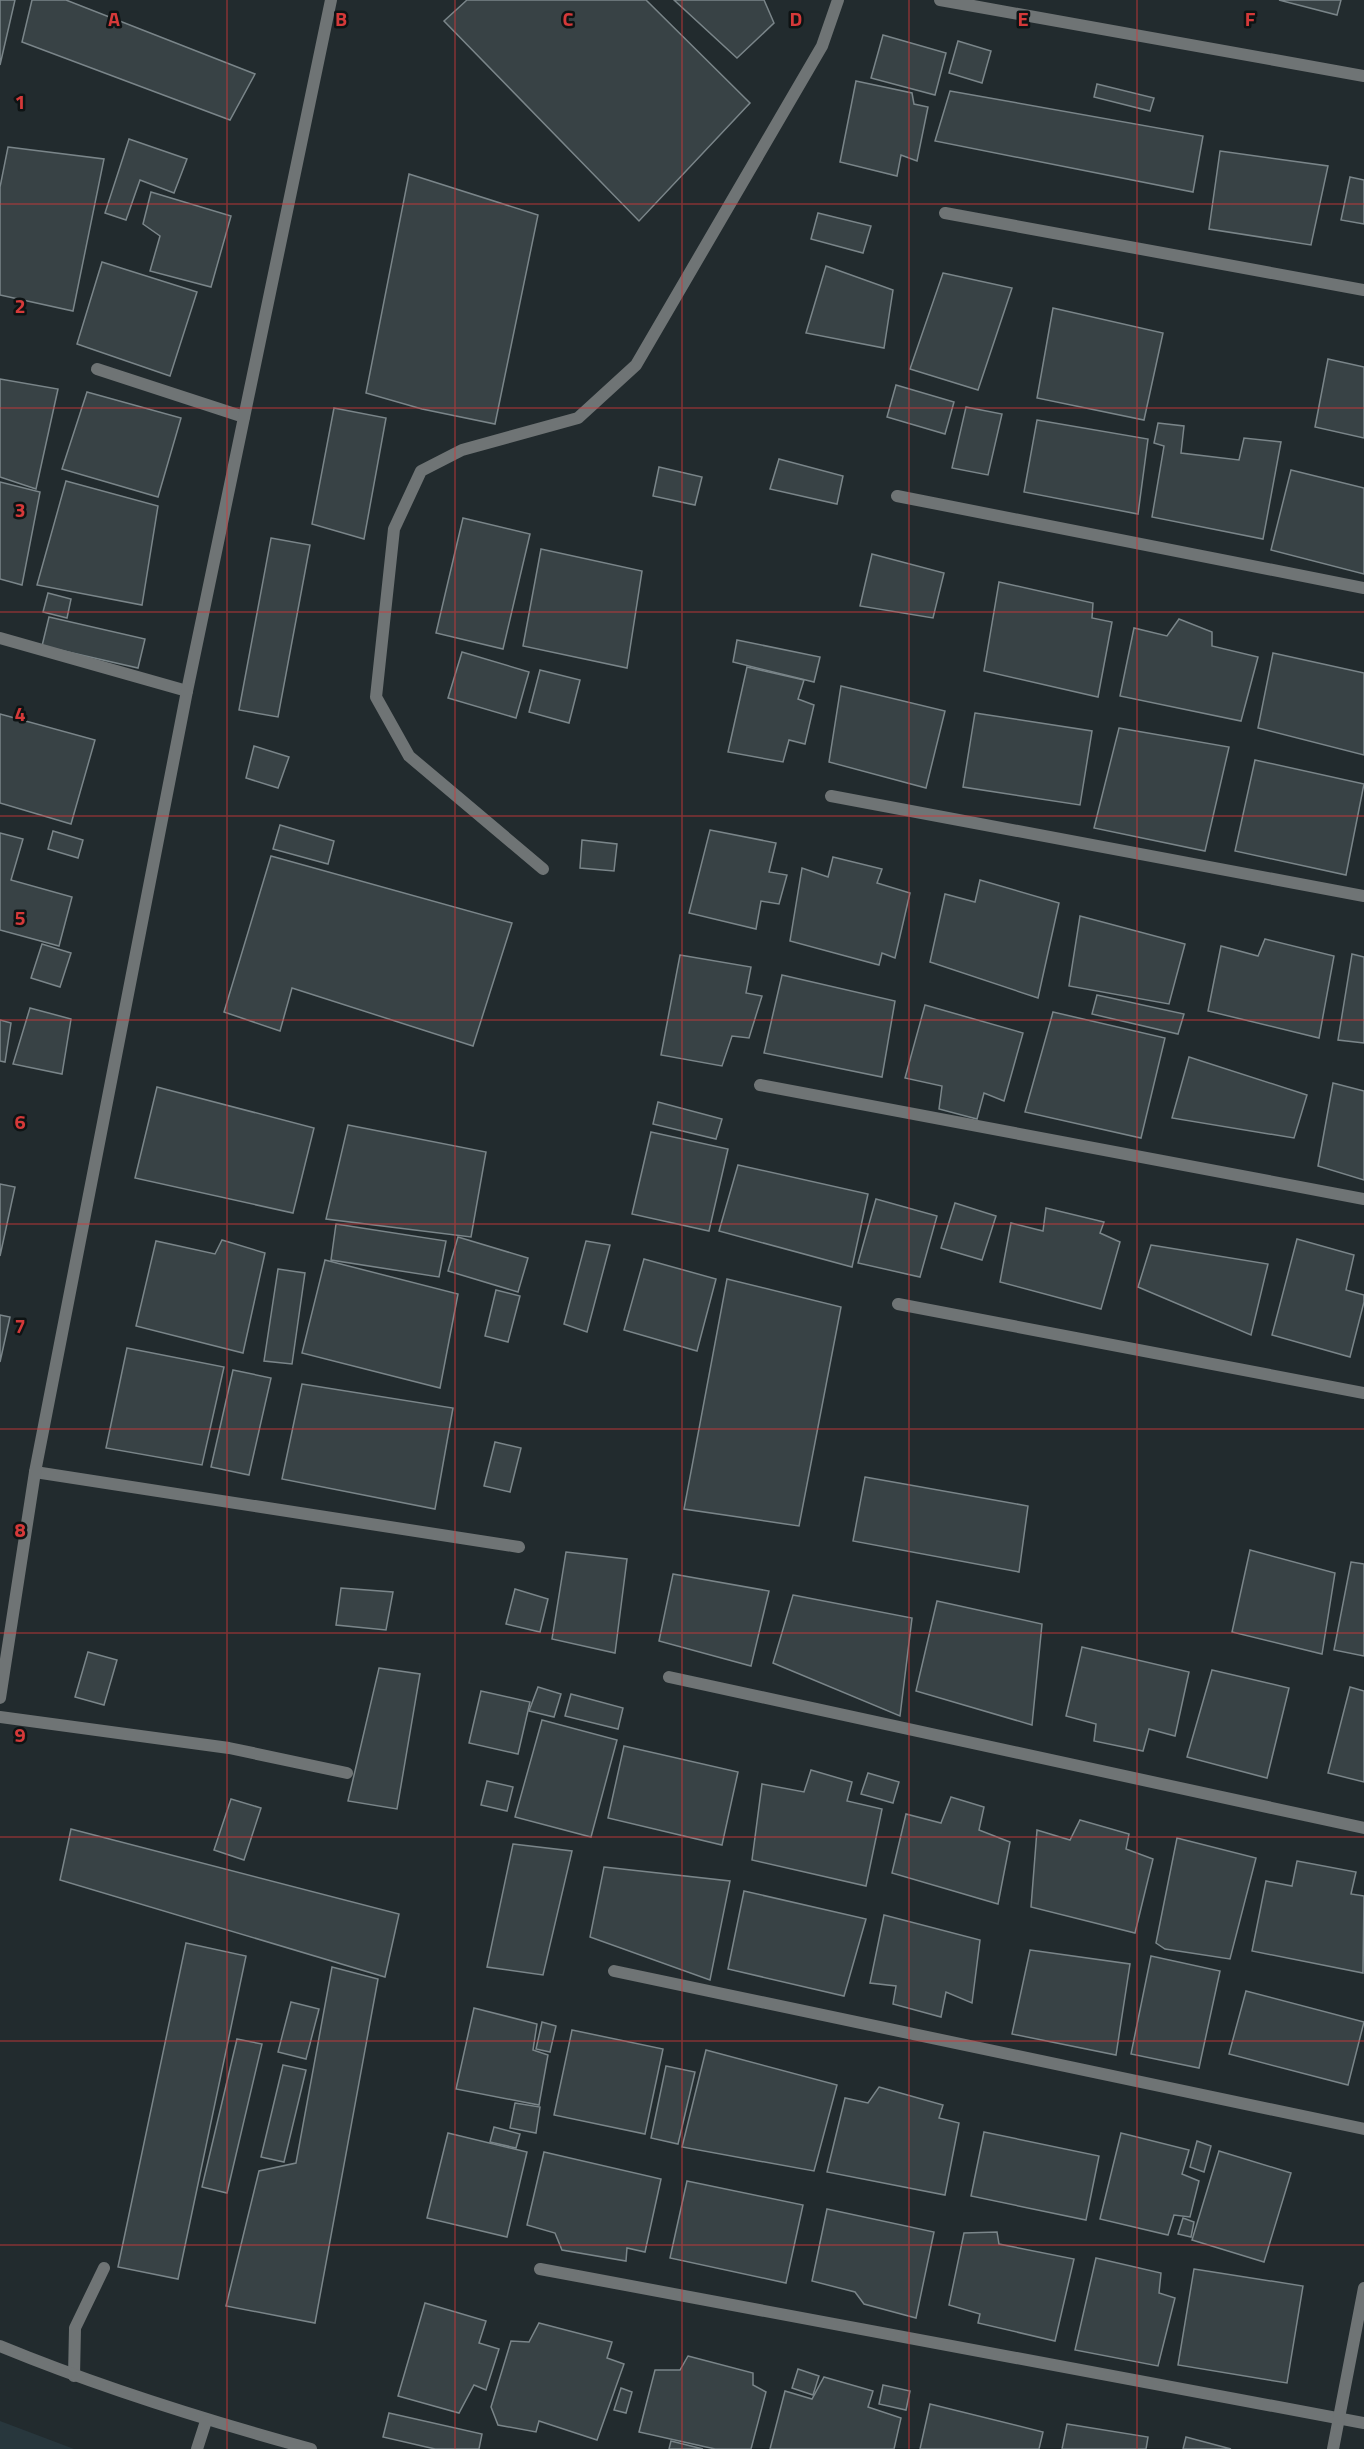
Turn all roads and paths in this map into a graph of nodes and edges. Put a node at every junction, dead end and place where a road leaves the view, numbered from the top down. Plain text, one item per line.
1 (331, 0) edge
2 (838, 0) edge
3 (940, 0) edge
4 (1364, 76) edge
5 (945, 213) dead end
6 (1364, 290) edge
7 (97, 369) dead end
8 (244, 417) junction
9 (897, 496) dead end
10 (1364, 588) edge
11 (0, 638) edge
12 (188, 691) junction
13 (831, 796) dead end
14 (543, 868) dead end
15 (1364, 896) edge
16 (760, 1084) dead end
17 (1364, 1199) edge
18 (898, 1304) dead end
19 (1364, 1393) edge
20 (35, 1472) junction
21 (519, 1547) dead end
22 (669, 1677) dead end
23 (0, 1691) edge
24 (0, 1698) edge
25 (0, 1717) edge
26 (347, 1773) dead end
27 (1364, 1828) edge
28 (614, 1971) dead end
29 (1364, 2129) edge
30 (104, 2268) dead end
31 (540, 2269) dead end
32 (1364, 2288) edge
33 (0, 2346) edge
34 (74, 2376) junction
35 (1339, 2418) junction
36 (206, 2421) junction
37 (1364, 2423) edge
38 (197, 2449) edge
39 (311, 2449) edge
40 (1334, 2449) edge

1 - 8 street
2 - 14 street
3 - 4 street
5 - 6 street
7 - 8 street
8 - 12 street
9 - 10 street
11 - 12 street
12 - 20 street
13 - 15 street
16 - 17 street
18 - 19 street
20 - 21 street
20 - 23 street
22 - 27 street
23 - 24 street
25 - 26 street
28 - 29 street
30 - 34 street
31 - 35 street
32 - 35 street
33 - 34 street
34 - 36 street
35 - 37 street
35 - 40 street
36 - 38 street
36 - 39 street

